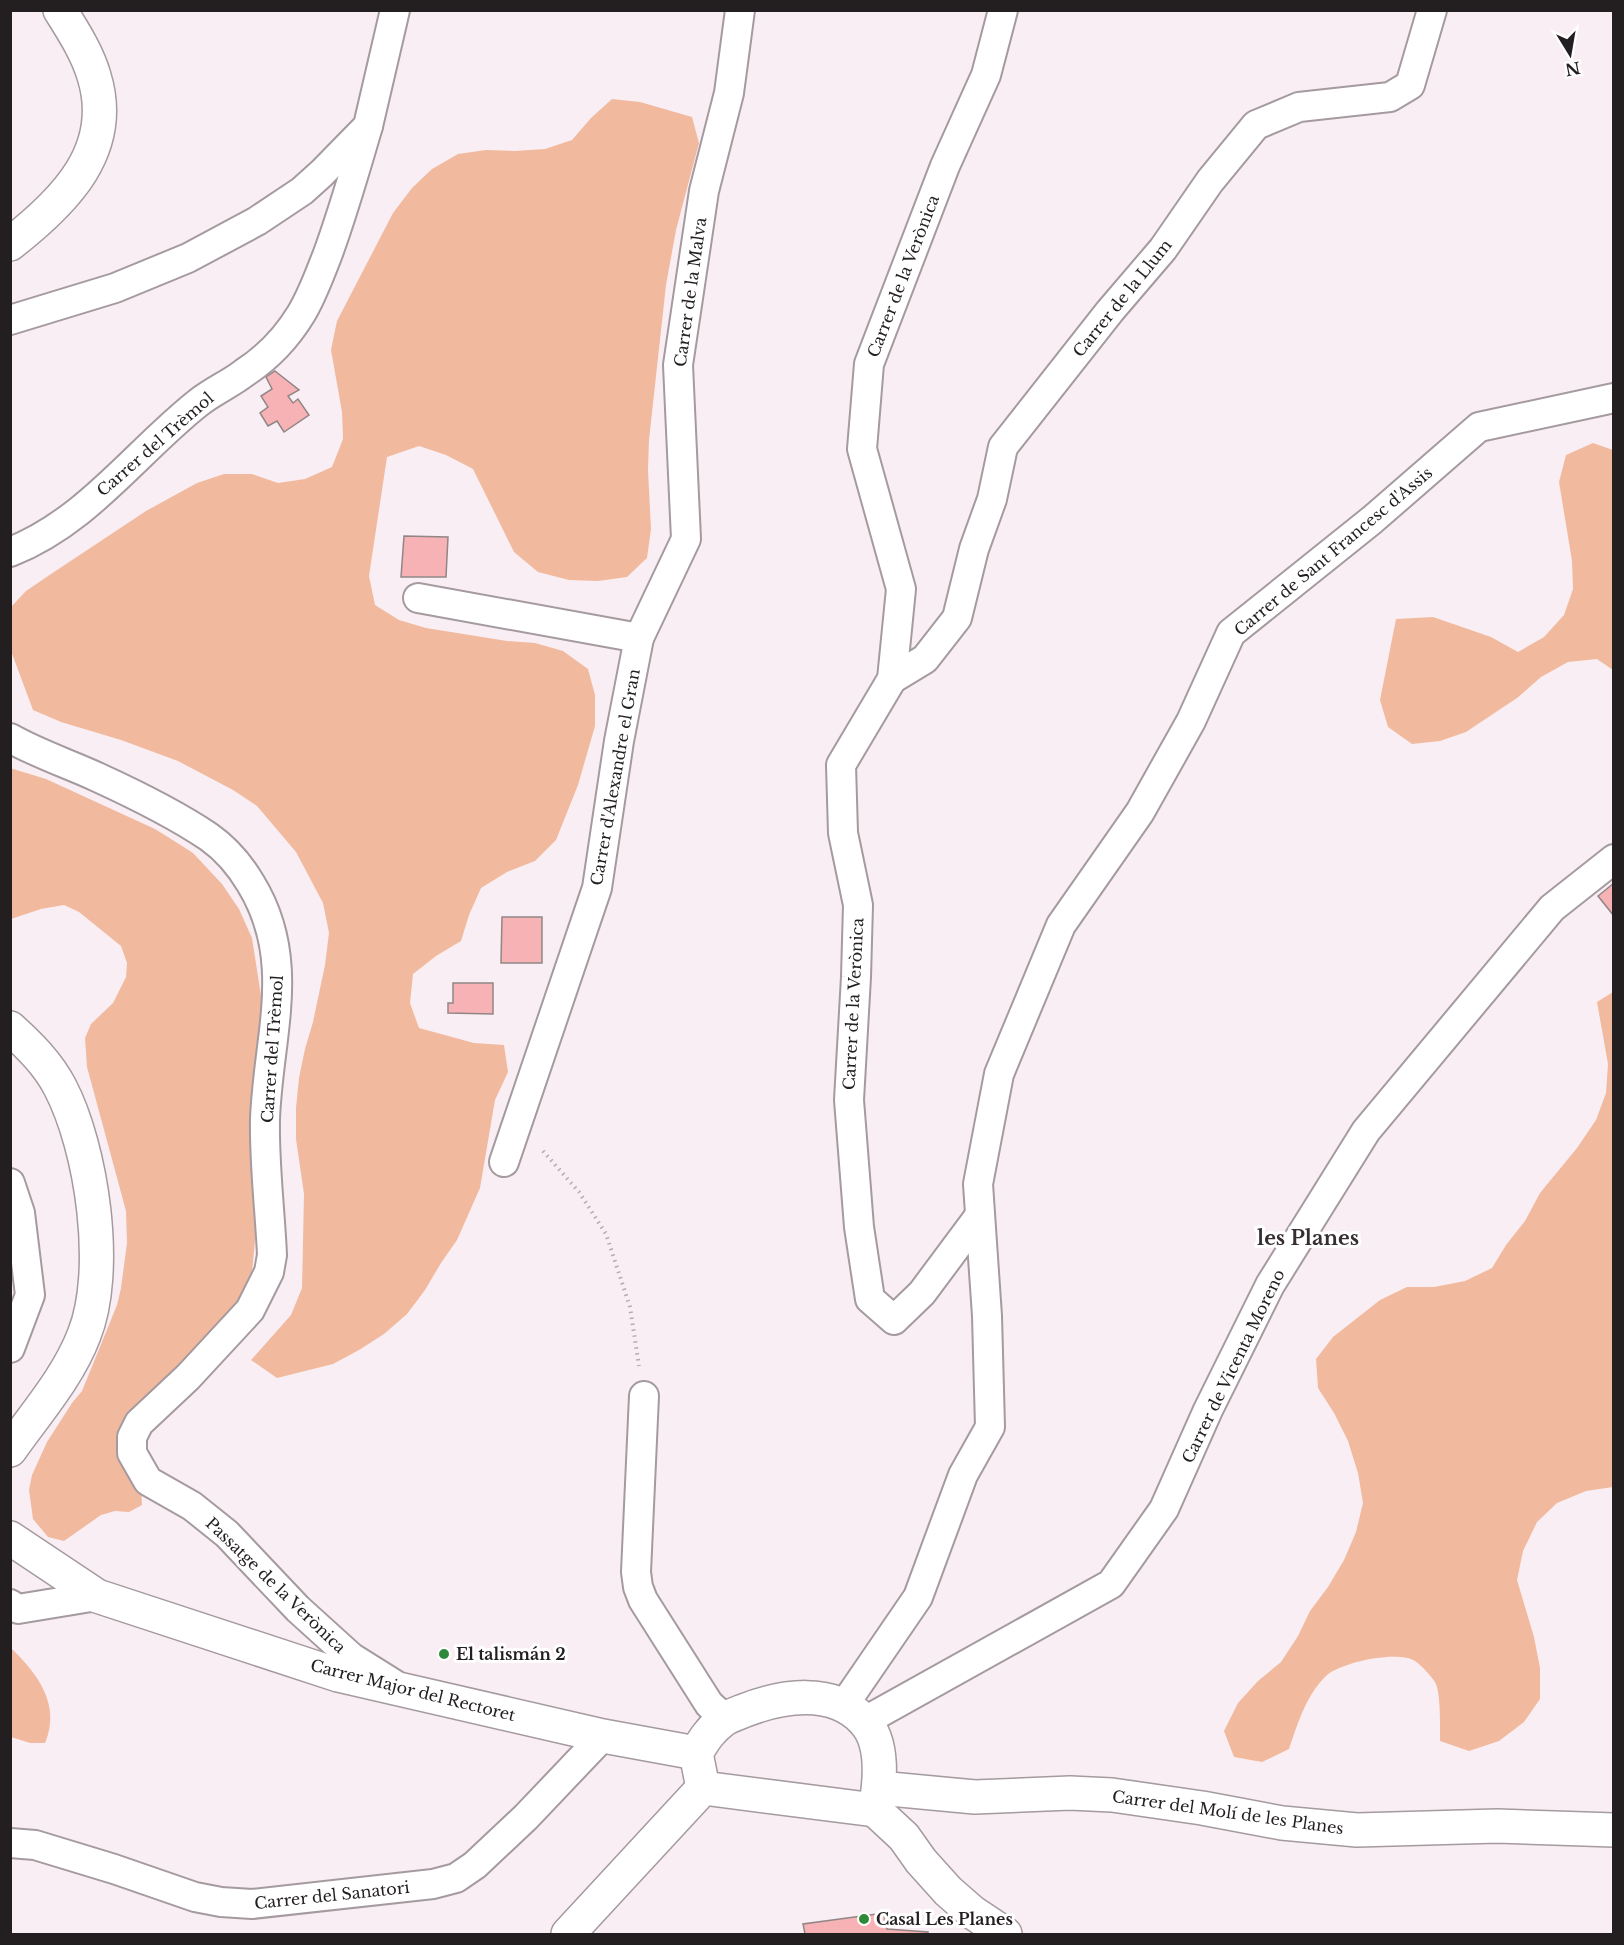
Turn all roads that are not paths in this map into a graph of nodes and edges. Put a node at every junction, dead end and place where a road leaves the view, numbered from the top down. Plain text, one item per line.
1 (60, 10) edge
2 (395, 10) edge
3 (740, 10) edge
4 (1003, 10) edge
5 (1432, 10) edge
6 (368, 126) junction
7 (10, 244) edge
8 (10, 320) edge
9 (1614, 398) edge
10 (10, 552) edge
11 (418, 598) dead end
12 (639, 639) junction
13 (892, 679) junction
14 (10, 738) edge
15 (1614, 859) edge
16 (10, 1028) edge
17 (504, 1162) dead end
18 (10, 1183) edge
19 (980, 1215) junction
20 (10, 1348) edge
21 (644, 1396) road end
22 (10, 1450) edge
23 (132, 1453) joint
24 (10, 1538) edge
25 (97, 1596) junction
26 (10, 1604) edge
27 (401, 1689) junction
28 (855, 1713) junction
29 (725, 1719) junction
30 (603, 1736) junction
31 (696, 1753) junction
32 (703, 1788) junction
33 (877, 1799) junction
34 (1614, 1830) edge
35 (10, 1843) edge
36 (568, 1935) edge
37 (1005, 1935) edge

1 - 7 street
2 - 6 street, Carrer del Trèmol
3 - 12 street, Carrer de la Malva
4 - 13 street, Carrer de la Verònica
5 - 13 street, Carrer de la Llum
6 - 8 street
6 - 10 street, Carrer del Trèmol
9 - 19 street, Carrer de Sant Francesc d'Assis
11 - 12 street
12 - 17 street, Carrer d'Alexandre el Gran
13 - 19 street, Carrer de la Verònica
14 - 23 street, Carrer del Trèmol
15 - 28 street, Carrer de Vicenta Moreno
16 - 22 street
18 - 20 street
19 - 28 street, Carrer de Sant Francesc d'Assis
21 - 29 street
23 - 27 street, Passatge de la Verònica
24 - 25 street, Carrer Major del Rectoret
25 - 26 street
25 - 27 street, Carrer Major del Rectoret
27 - 30 street, Carrer Major del Rectoret
28 - 29 street
28 - 33 street
29 - 31 street
30 - 31 street, Carrer Major del Rectoret
30 - 35 street, Carrer del Sanatori
31 - 32 street
32 - 33 street, Carrer del Molí de les Planes
32 - 36 street
33 - 34 street, Carrer del Molí de les Planes
33 - 37 street

